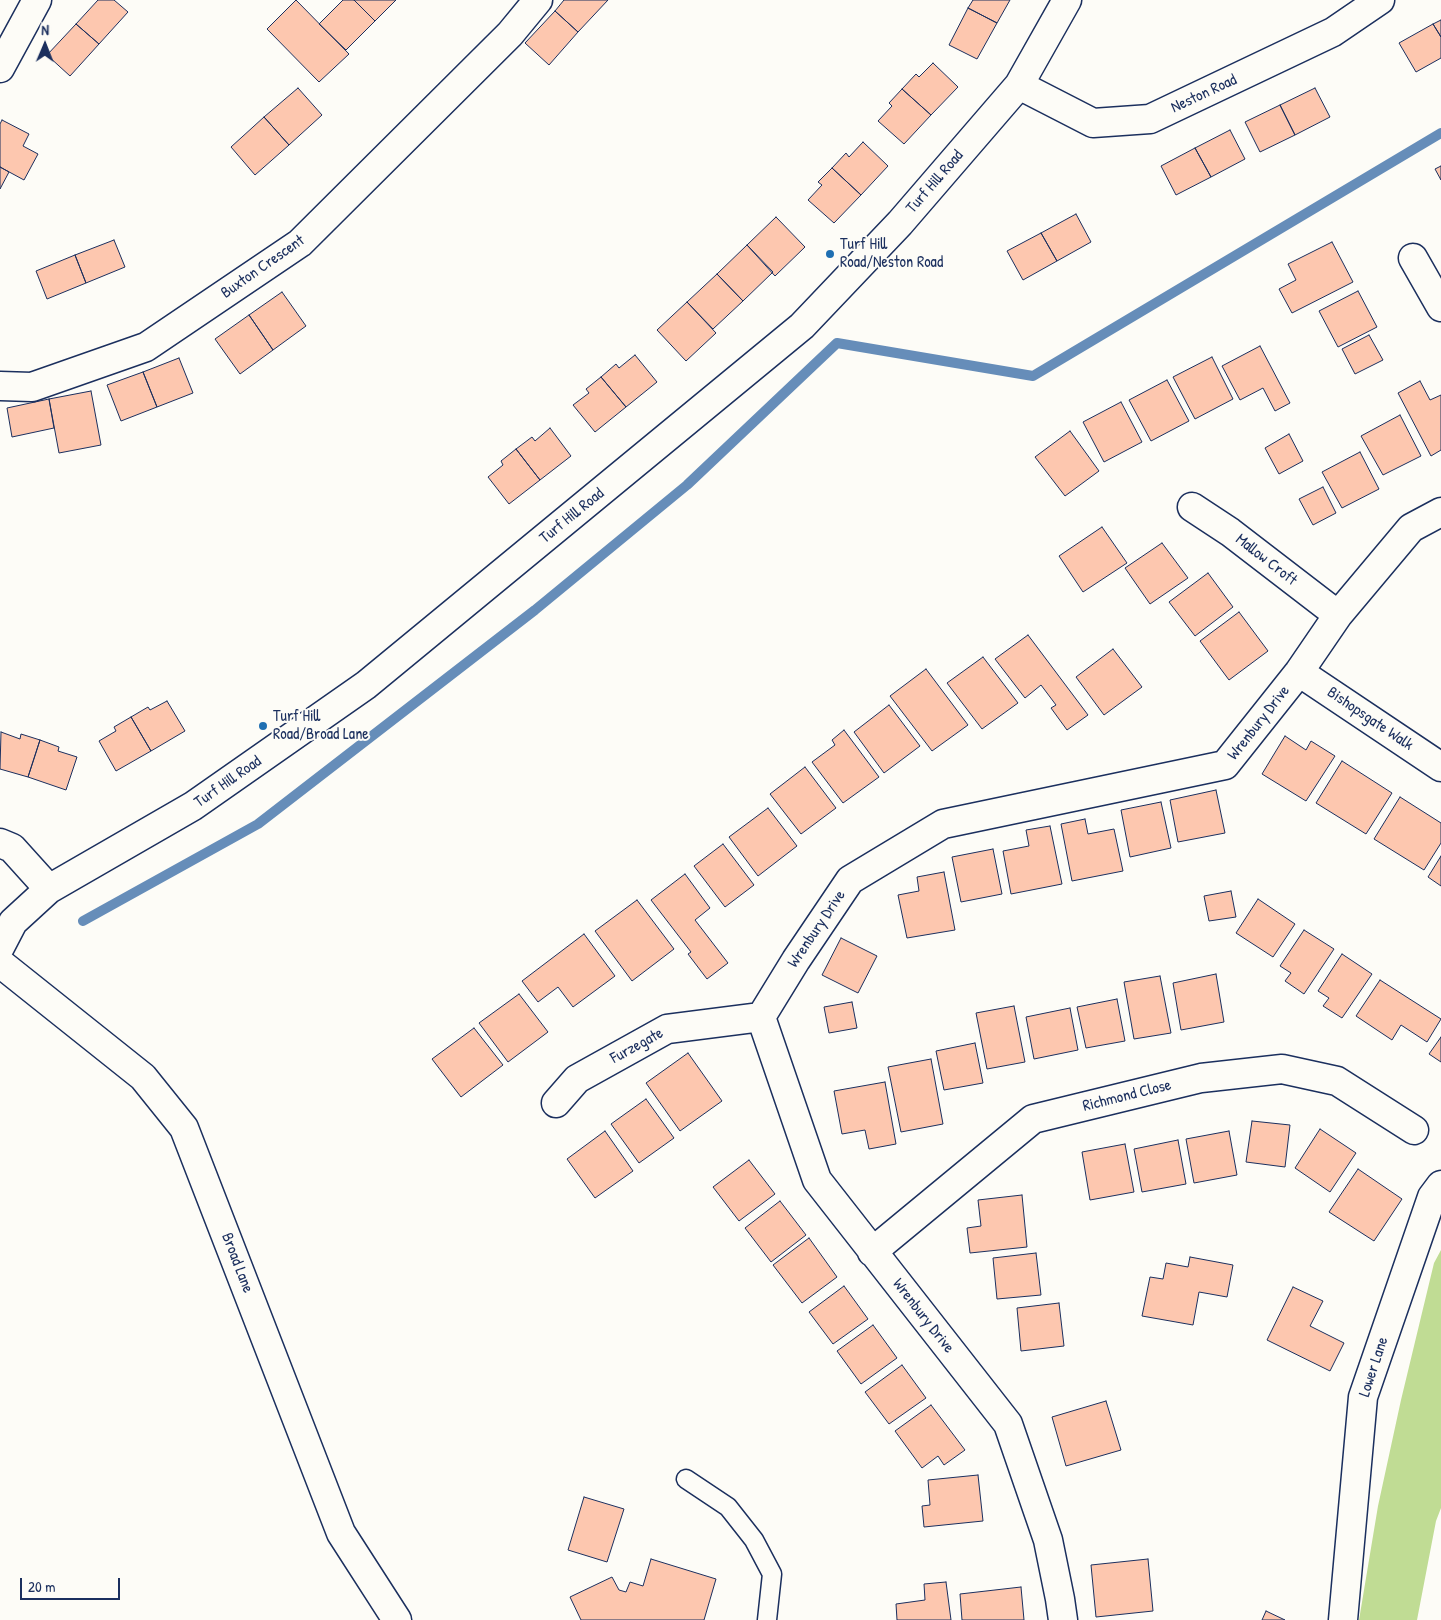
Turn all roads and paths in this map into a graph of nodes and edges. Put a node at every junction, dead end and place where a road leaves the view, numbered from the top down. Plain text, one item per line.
1 (36, 0) edge
2 (538, 0) edge
3 (1067, 0) edge
4 (1380, 0) edge
5 (0, 68) edge
6 (1019, 85) junction
7 (1413, 258) dead end
8 (1441, 307) edge
9 (0, 386) edge
10 (1192, 507) dead end
11 (1441, 512) edge
12 (1338, 616) junction
13 (1299, 672) junction
14 (1441, 767) edge
15 (0, 843) edge
16 (49, 889) junction
17 (0, 948) edge
18 (0, 963) edge
19 (760, 1017) junction
20 (556, 1103) dead end
21 (1414, 1130) dead end
22 (1441, 1185) edge
23 (872, 1252) junction
24 (686, 1479) dead end
25 (397, 1620) edge
26 (767, 1620) edge
27 (1063, 1620) edge
28 (1343, 1620) edge

1 - 5 street
2 - 9 street, Buxton Crescent
3 - 6 street, Turf Hill Road
4 - 6 street, Neston Road
6 - 16 street, Turf Hill Road
7 - 8 street
10 - 12 street, Mallow Croft
11 - 12 street, Wrenbury Drive
12 - 13 street, Wrenbury Drive
13 - 14 street, Bishopsgate Walk
13 - 19 street, Wrenbury Drive
15 - 16 street
16 - 17 street, Turf Hill Road
18 - 25 street, Broad Lane
19 - 20 street, Furzegate
19 - 23 street, Wrenbury Drive
21 - 23 street, Richmond Close
22 - 28 street, Lower Lane
23 - 27 street, Wrenbury Drive
24 - 26 lane

